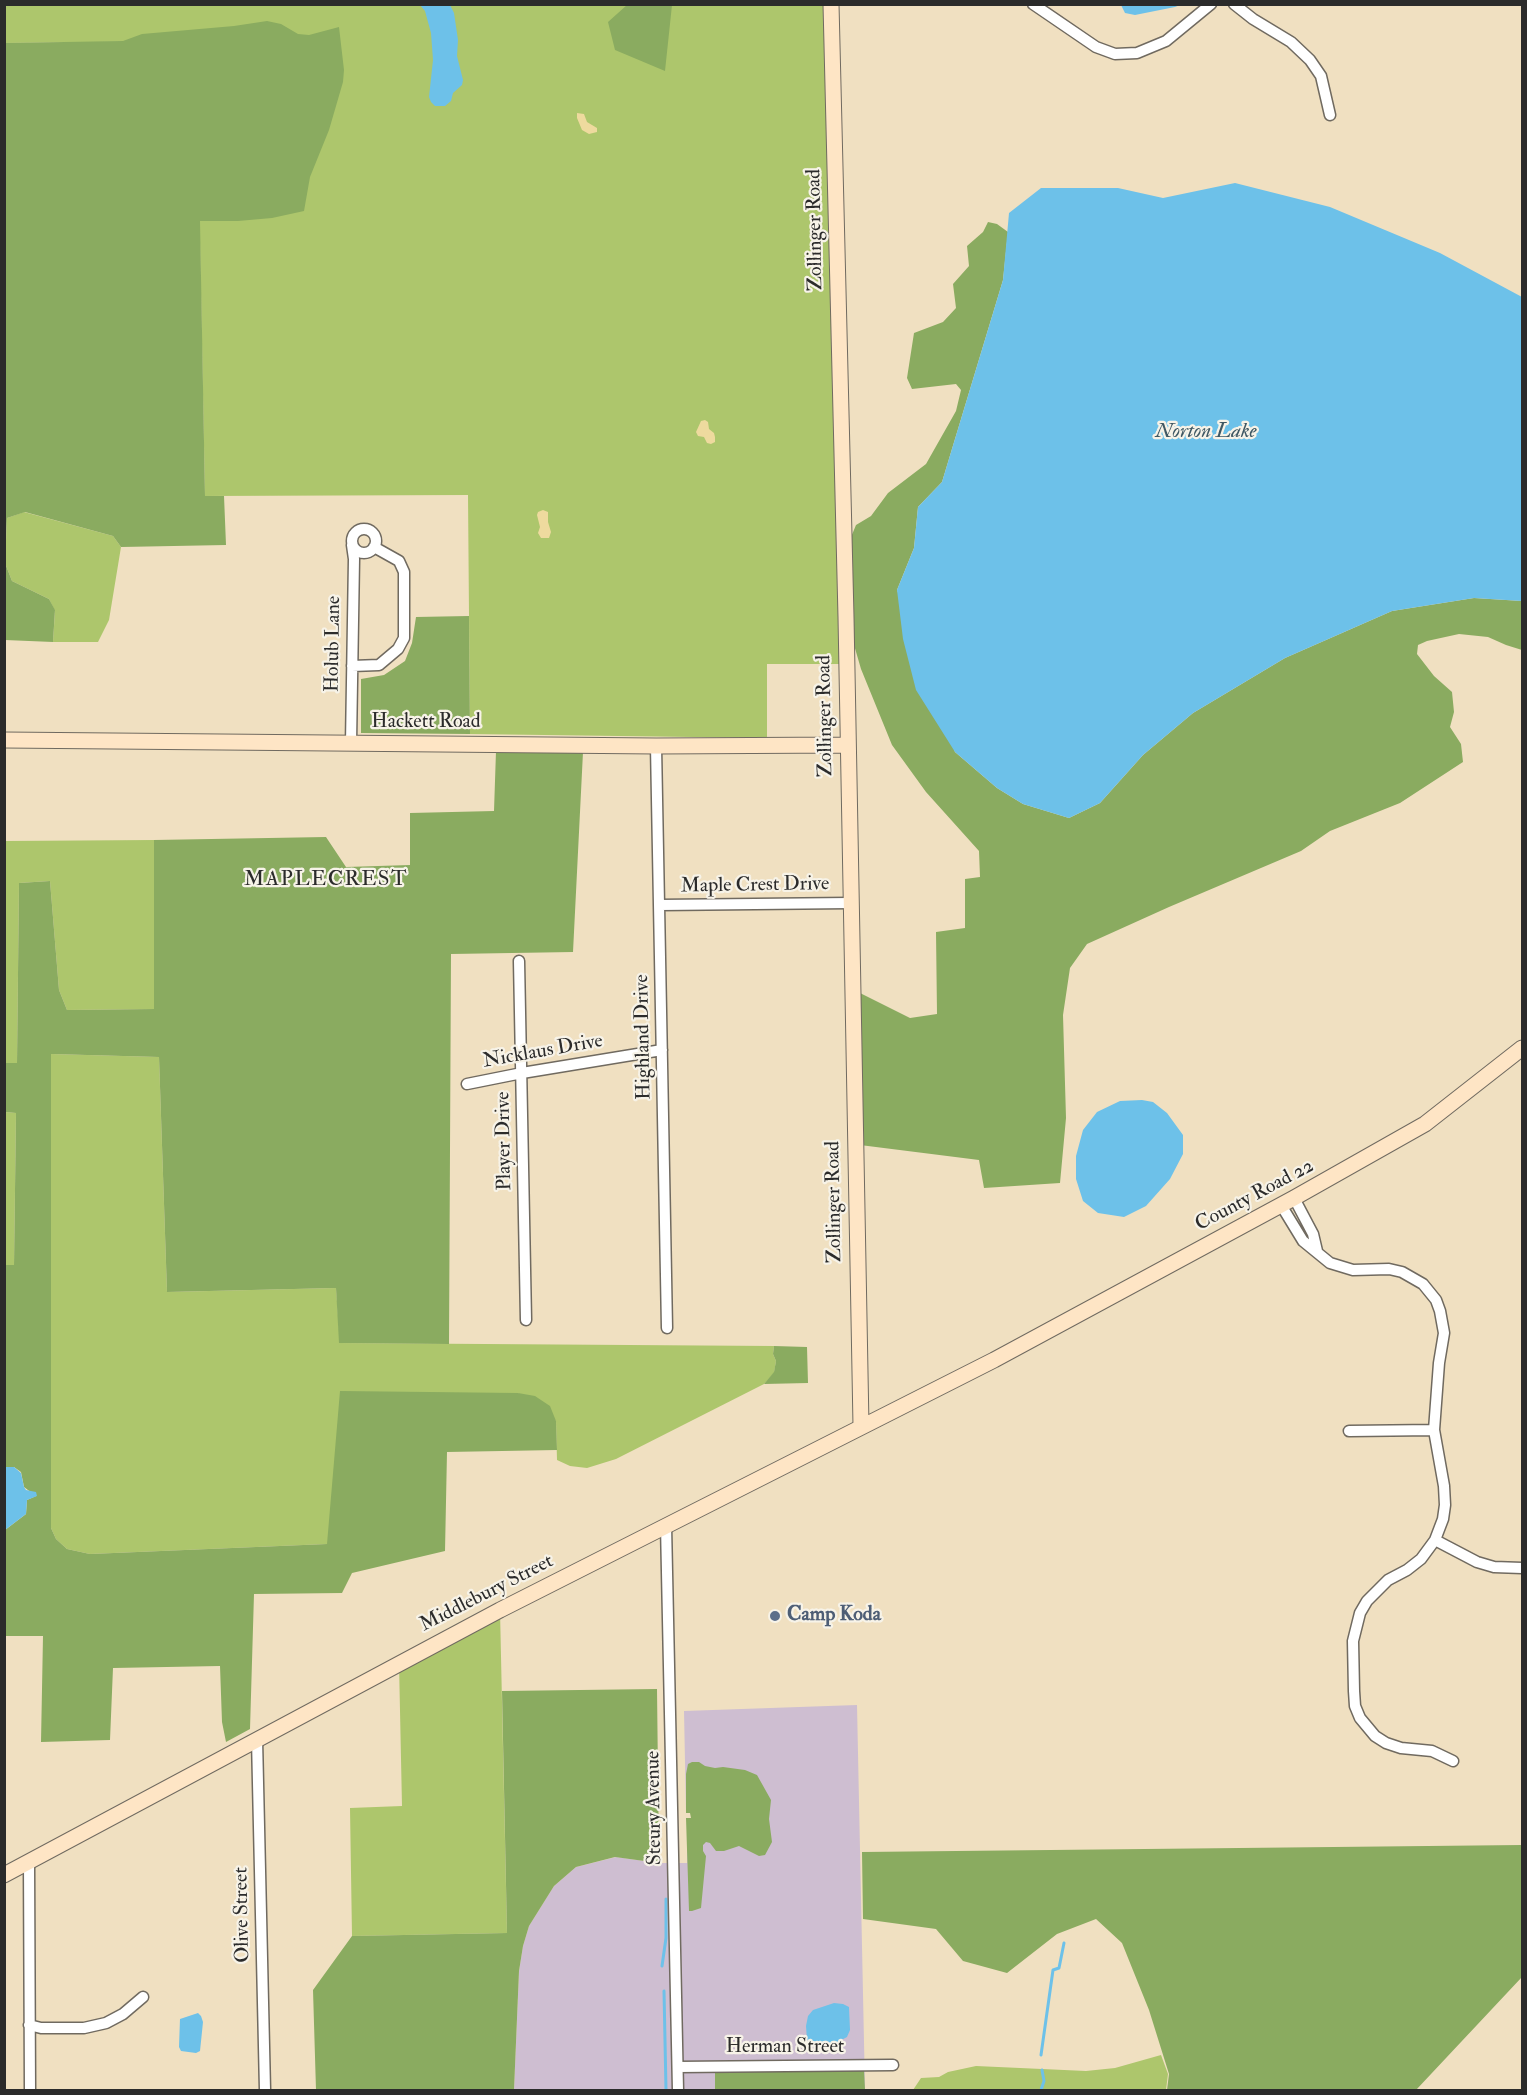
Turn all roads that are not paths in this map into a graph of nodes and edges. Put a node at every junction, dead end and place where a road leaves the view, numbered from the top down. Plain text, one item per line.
1 (831, 4) edge
2 (1033, 4) edge
3 (1211, 4) edge
4 (1234, 4) edge
5 (1330, 115) dead end
6 (352, 545) junction
7 (374, 547) junction
8 (352, 666) junction
9 (4, 740) edge
10 (351, 743) junction
11 (847, 745) junction
12 (656, 746) junction
13 (850, 903) junction
14 (660, 904) junction
15 (519, 961) dead end
16 (1522, 1048) edge
17 (662, 1050) junction
18 (522, 1073) junction
19 (467, 1084) dead end
20 (1288, 1202) junction
21 (526, 1320) dead end
22 (667, 1328) dead end
23 (994, 1360) joint
24 (861, 1426) junction
25 (1434, 1430) junction
26 (1349, 1431) dead end
27 (666, 1525) junction
28 (1435, 1539) junction
29 (1522, 1568) edge
30 (257, 1739) junction
31 (1453, 1761) dead end
32 (29, 1862) junction
33 (4, 1875) edge
34 (143, 1997) dead end
35 (29, 2025) junction
36 (892, 2065) dead end
37 (678, 2067) junction
38 (30, 2091) edge
39 (265, 2091) edge
40 (678, 2091) edge

1 - 11 street, Zollinger Road
2 - 3 street
4 - 5 street
6 - 7 street
6 - 7 street
6 - 8 street, Holub Lane
7 - 8 street
8 - 10 street, Holub Lane
9 - 10 street, Hackett Road
10 - 12 street, Hackett Road
11 - 12 street, Hackett Road
11 - 13 street, Zollinger Road
12 - 14 street, Highland Drive
13 - 14 street, Maple Crest Drive
13 - 24 street, Zollinger Road
14 - 17 street, Highland Drive
15 - 18 street, Player Drive
16 - 20 street, County Road 22
17 - 18 street, Nicklaus Drive
17 - 22 street, Highland Drive
18 - 19 street, Nicklaus Drive
18 - 21 street, Player Drive
20 - 23 street, County Road 22
20 - 25 street
23 - 24 street, Middlebury Street
24 - 27 street, Middlebury Street
25 - 26 street
25 - 28 street
27 - 30 street, Middlebury Street
27 - 37 street, Steury Avenue
28 - 29 street
28 - 31 street
30 - 32 street, Middlebury Street
30 - 39 street, Olive Street
32 - 33 street, Middlebury Street
32 - 35 street
34 - 35 street
35 - 38 street
36 - 37 street, Herman Street
37 - 40 street, Steury Avenue

